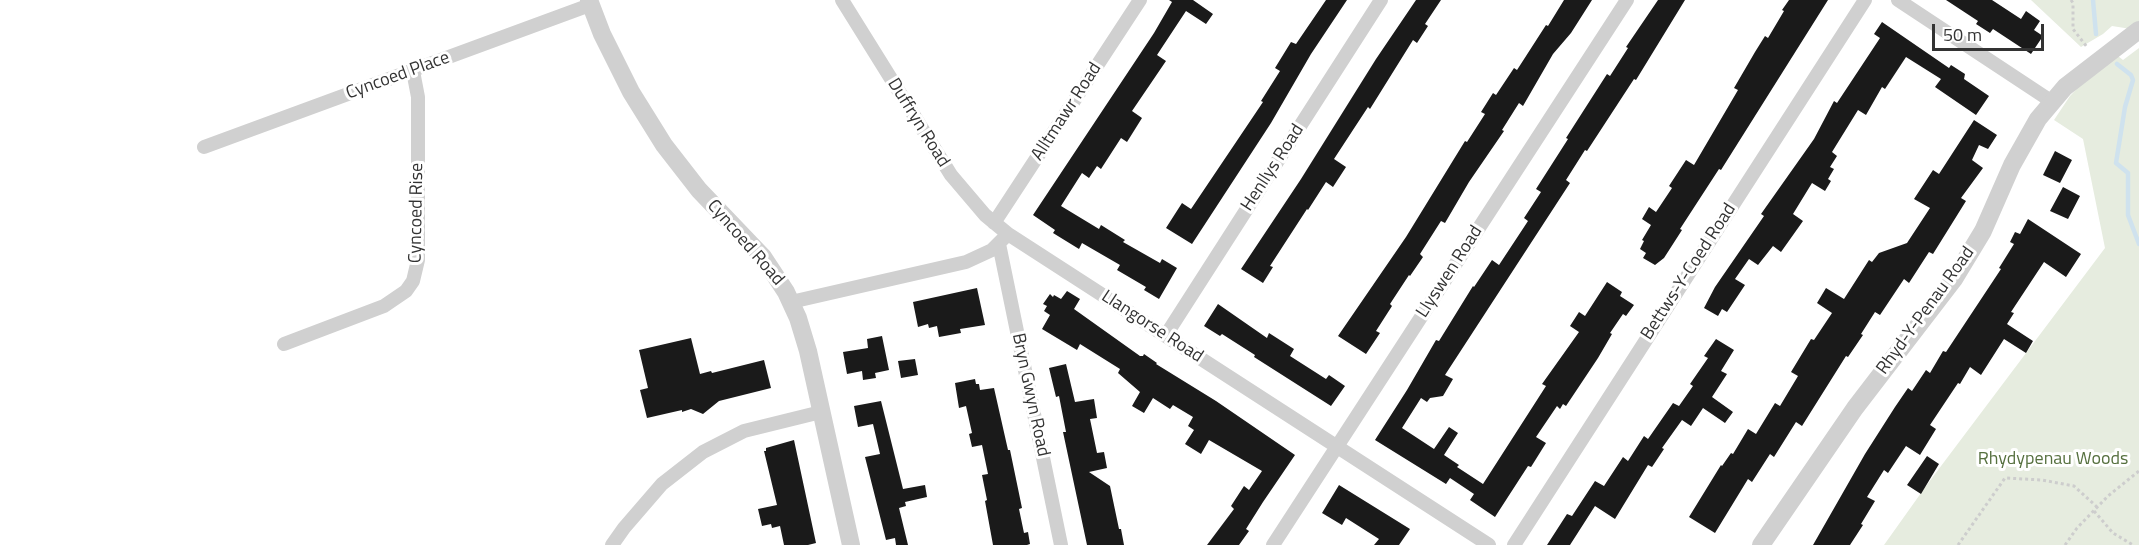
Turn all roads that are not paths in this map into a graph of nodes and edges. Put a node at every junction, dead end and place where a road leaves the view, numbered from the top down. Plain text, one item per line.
1 (842, 0) edge
2 (1140, 0) edge
3 (1381, 0) edge
4 (1627, 0) edge
5 (1865, 0) edge
6 (1898, 0) edge
7 (590, 3) edge
8 (2139, 30) edge
9 (413, 71) junction
10 (2051, 101) junction
11 (204, 147) dead end
12 (994, 223) junction
13 (1004, 239) junction
14 (791, 302) junction
15 (1166, 335) junction
16 (284, 344) dead end
17 (821, 412) junction
18 (1336, 447) junction
19 (612, 545) edge
20 (852, 545) edge
21 (1061, 545) edge
22 (1274, 545) edge
23 (1489, 545) edge
24 (1514, 545) edge
25 (1761, 545) edge

1 - 12 street, Duffryn Road
2 - 12 street, Alltmawr Road
3 - 15 street, Henllys Road
4 - 18 street, Llyswen Road
5 - 24 street, Bettws-Y-Coed Road
6 - 10 street
7 - 9 street, Cyncoed Place
7 - 14 street, Cyncoed Road
8 - 10 street, Rhyd-Y-Penau Road
9 - 11 street, Cyncoed Place
9 - 16 street, Cyncoed Rise
10 - 25 street, Rhyd-Y-Penau Road
12 - 13 street, Duffryn Road
13 - 14 street
13 - 15 street, Llangorse Road
13 - 21 street, Bryn Gwyn Road
14 - 17 street, Cyncoed Road
15 - 18 street, Llangorse Road
17 - 19 street
17 - 20 street, Cyncoed Road
18 - 22 street, Llyswen Road
18 - 23 street, Llangorse Road

